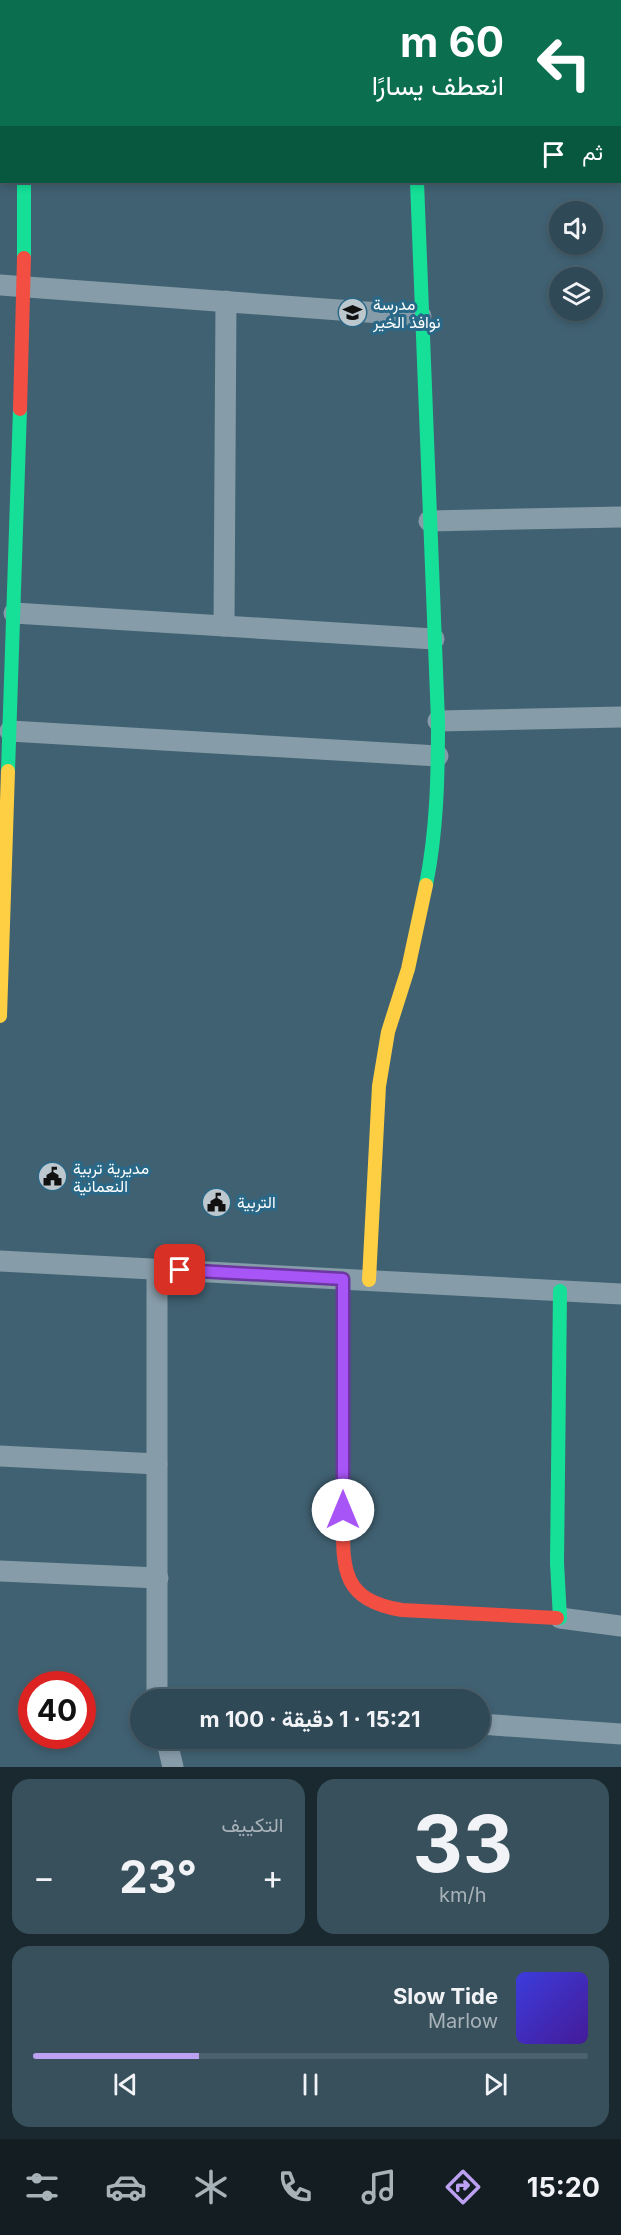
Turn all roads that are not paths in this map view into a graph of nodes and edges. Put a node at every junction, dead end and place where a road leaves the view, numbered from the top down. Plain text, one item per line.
1 (24, 183) edge
2 (417, 183) edge
3 (0, 285) edge
4 (24, 287) junction
5 (226, 301) junction
6 (421, 316) junction
7 (621, 517) edge
8 (429, 521) junction
9 (14, 613) junction
10 (224, 626) junction
11 (434, 639) junction
12 (6, 692) edge
13 (621, 717) edge
14 (438, 721) junction
15 (10, 730) junction
16 (438, 756) junction
17 (3, 882) edge
18 (1, 967) edge
19 (0, 1016) edge
20 (0, 1261) edge
21 (156, 1269) junction
22 (343, 1279) junction
23 (369, 1280) junction
24 (560, 1291) junction
25 (621, 1294) edge
26 (0, 1456) edge
27 (157, 1464) junction
28 (0, 1570) edge
29 (158, 1578) junction
30 (560, 1618) junction
31 (621, 1626) edge
32 (157, 1689) edge
33 (490, 1725) edge
34 (621, 1734) edge
35 (169, 1749) edge
36 (173, 1767) edge

1 - 4 street
2 - 6 street
3 - 4 street
4 - 5 street
4 - 9 street
5 - 6 street
5 - 10 street
6 - 8 street
7 - 8 street
8 - 11 street
9 - 10 street
9 - 12 street
10 - 11 street
11 - 14 street
12 - 15 street
13 - 14 street
14 - 16 street
15 - 16 street
15 - 17 street
16 - 23 street
17 - 18 street
18 - 19 street
20 - 21 street
21 - 22 street
21 - 27 street
22 - 23 street
22 - 30 street
23 - 24 street
24 - 25 street
24 - 30 street
26 - 27 street
27 - 29 street
28 - 29 street
29 - 32 street
30 - 31 street
33 - 34 street
35 - 36 street

